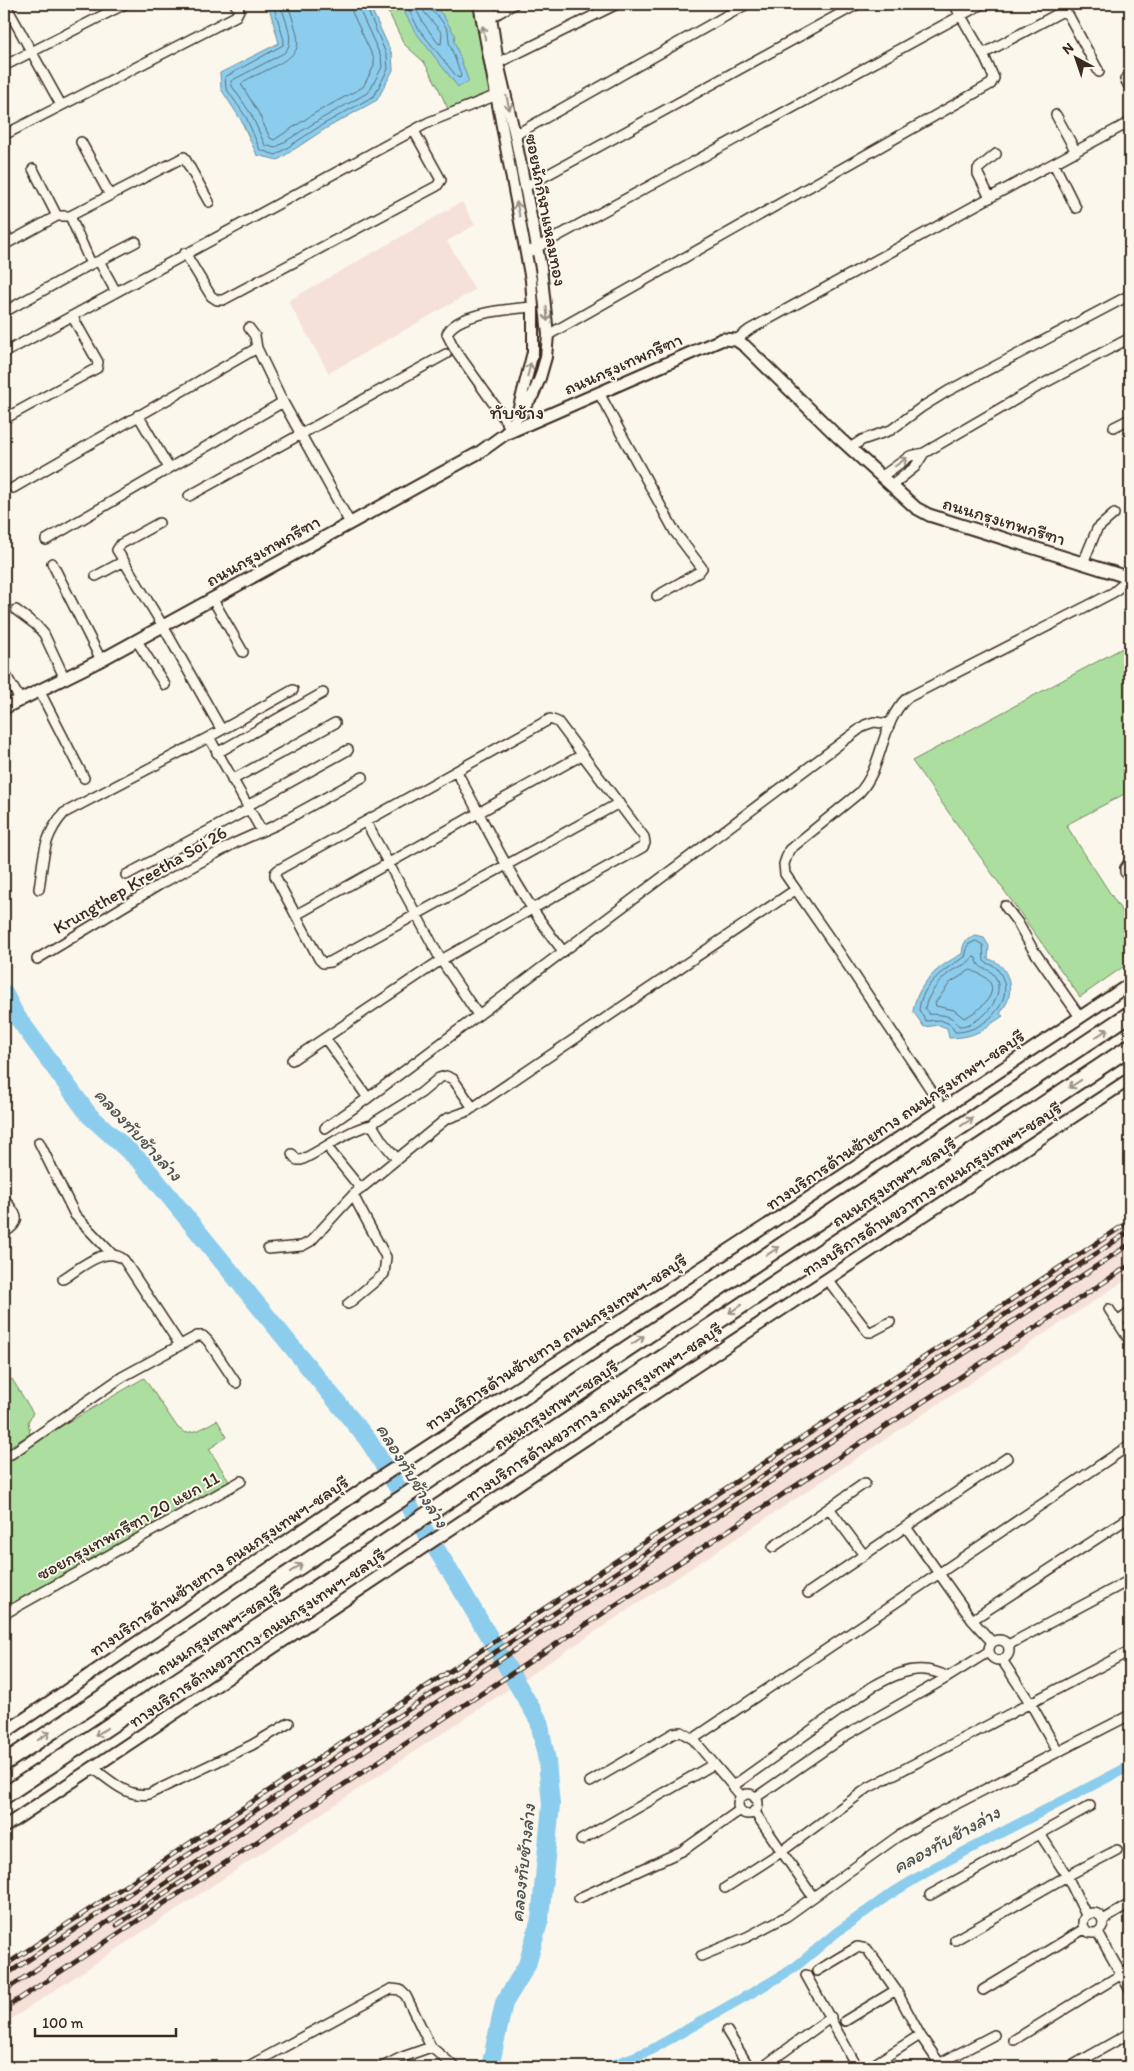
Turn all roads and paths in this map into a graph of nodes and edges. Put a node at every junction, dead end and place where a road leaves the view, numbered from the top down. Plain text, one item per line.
1 (5, 4) edge
2 (125, 4) edge
3 (235, 4) edge
4 (478, 4) edge
5 (489, 4) edge
6 (514, 4) edge
7 (617, 4) edge
8 (747, 4) edge
9 (858, 4) edge
10 (954, 4) edge
11 (982, 4) edge
12 (961, 16) junction
13 (492, 18) junction
14 (32, 52) junction
15 (983, 54) junction
16 (498, 63) junction
17 (4, 66) edge
18 (1099, 72) dead end
19 (1126, 79) dead end
20 (1130, 88) edge
21 (497, 95) junction
22 (60, 105) junction
23 (1056, 115) dead end
24 (1130, 122) edge
25 (414, 131) junction
26 (4, 134) edge
27 (515, 135) junction
28 (81, 142) dead end
29 (1076, 152) junction
30 (996, 154) dead end
31 (1054, 164) junction
32 (32, 169) dead end
33 (525, 187) junction
34 (110, 195) junction
35 (990, 198) junction
36 (209, 202) dead end
37 (1076, 208) dead end
38 (57, 216) junction
39 (70, 216) junction
40 (4, 232) edge
41 (136, 242) dead end
42 (6, 243) edge
43 (538, 248) junction
44 (185, 253) junction
45 (526, 253) junction
46 (95, 263) junction
47 (116, 292) junction
48 (1130, 295) edge
49 (533, 307) junction
50 (4, 312) edge
51 (72, 316) junction
52 (249, 328) dead end
53 (548, 335) junction
54 (1130, 338) edge
55 (736, 340) junction
56 (257, 348) junction
57 (4, 353) edge
58 (446, 354) dead end
59 (599, 393) junction
60 (283, 402) junction
61 (138, 415) junction
62 (516, 417) junction
63 (4, 419) edge
64 (1130, 419) edge
65 (1114, 427) dead end
66 (508, 430) junction
67 (301, 434) junction
68 (850, 448) junction
69 (924, 453) junction
70 (169, 468) junction
71 (881, 477) junction
72 (891, 486) junction
73 (13, 488) dead end
74 (189, 496) dead end
75 (1114, 514) dead end
76 (159, 523) dead end
77 (350, 523) junction
78 (46, 540) dead end
79 (124, 561) junction
80 (1083, 563) junction
81 (52, 564) dead end
82 (96, 576) dead end
83 (1130, 578) edge
84 (657, 596) dead end
85 (212, 598) junction
86 (16, 610) dead end
87 (163, 626) junction
88 (137, 641) junction
89 (243, 652) dead end
90 (101, 660) junction
91 (4, 672) edge
92 (65, 679) junction
93 (165, 685) dead end
94 (293, 690) dead end
95 (40, 692) junction
96 (323, 693) dead end
97 (21, 701) junction
98 (4, 708) edge
99 (335, 723) dead end
100 (890, 724) junction
101 (221, 729) junction
102 (209, 737) junction
103 (348, 750) dead end
104 (217, 753) junction
105 (582, 755) junction
106 (457, 772) junction
107 (84, 778) dead end
108 (364, 778) dead end
109 (232, 780) junction
110 (619, 803) junction
111 (248, 807) junction
112 (479, 813) junction
113 (366, 822) junction
114 (261, 830) junction
115 (1130, 862) edge
116 (506, 864) junction
117 (388, 865) junction
118 (126, 875) dead end
119 (1130, 878) edge
120 (39, 889) dead end
121 (796, 890) junction
122 (1005, 906) dead end
123 (532, 908) junction
124 (296, 914) junction
125 (415, 914) junction
126 (563, 951) junction
127 (37, 959) dead end
128 (441, 960) junction
129 (1130, 984) edge
130 (1130, 1014) edge
131 (478, 1015) junction
132 (1080, 1017) junction
133 (325, 1038) junction
134 (1130, 1047) edge
135 (292, 1060) dead end
136 (1130, 1079) edge
137 (368, 1098) junction
138 (473, 1108) junction
139 (943, 1108) junction
140 (372, 1125) junction
141 (325, 1128) dead end
142 (39, 1142) dead end
143 (331, 1152) dead end
144 (292, 1154) dead end
145 (397, 1159) junction
146 (357, 1192) junction
147 (4, 1198) edge
148 (4, 1233) edge
149 (268, 1249) dead end
150 (112, 1254) junction
151 (63, 1279) dead end
152 (827, 1279) junction
153 (348, 1304) dead end
154 (1109, 1309) dead end
155 (1130, 1313) edge
156 (890, 1322) dead end
157 (1117, 1322) junction
158 (1130, 1341) edge
159 (180, 1345) junction
160 (236, 1383) dead end
161 (1130, 1445) edge
162 (4, 1456) edge
163 (1007, 1458) dead end
164 (241, 1481) dead end
165 (865, 1483) dead end
166 (829, 1508) junction
167 (1130, 1517) edge
168 (906, 1527) junction
169 (773, 1547) dead end
170 (864, 1555) junction
171 (938, 1572) junction
172 (1130, 1580) edge
173 (808, 1593) dead end
174 (4, 1614) edge
175 (972, 1620) junction
176 (992, 1642) junction
177 (1008, 1645) junction
178 (1130, 1651) edge
179 (988, 1652) junction
180 (1002, 1660) junction
181 (948, 1677) junction
182 (1031, 1704) junction
183 (1130, 1715) edge
184 (289, 1723) dead end
185 (4, 1733) edge
186 (693, 1739) junction
187 (1058, 1752) junction
188 (4, 1763) edge
189 (714, 1764) junction
190 (93, 1768) junction
191 (590, 1782) dead end
192 (733, 1786) junction
193 (4, 1796) edge
194 (742, 1796) junction
195 (755, 1798) junction
196 (1090, 1806) dead end
197 (740, 1810) junction
198 (754, 1811) junction
199 (4, 1828) edge
200 (1040, 1834) junction
201 (581, 1840) dead end
202 (1118, 1850) dead end
203 (781, 1852) junction
204 (1067, 1876) junction
205 (725, 1888) dead end
206 (930, 1895) dead end
207 (813, 1897) junction
208 (580, 1898) dead end
209 (1130, 1904) edge
210 (1086, 1915) junction
211 (1103, 1920) junction
212 (1084, 1929) junction
213 (1098, 1933) junction
214 (955, 1940) dead end
215 (701, 1956) dead end
216 (1130, 1969) edge
217 (817, 1971) dead end
218 (1121, 1975) junction
219 (806, 1976) dead end
220 (896, 1990) junction
221 (982, 1990) dead end
222 (1130, 1990) edge
223 (830, 2017) junction
224 (845, 2020) dead end
225 (727, 2031) dead end
226 (1130, 2033) edge
227 (994, 2034) dead end
228 (920, 2035) junction
229 (1014, 2040) dead end
230 (431, 2047) junction
231 (855, 2064) edge
232 (873, 2064) dead end
233 (938, 2066) edge
234 (247, 2067) edge
235 (382, 2067) edge
236 (454, 2067) edge
237 (749, 2067) edge
238 (763, 2067) edge
239 (846, 2067) edge
240 (1070, 2067) edge

1 - 14 street
2 - 14 street
3 - 22 street
21 -> 4 street, ซอยนักกีฬาแหลมทอง
5 - 13 street, ซอยนักกีฬาแหลมทอง
6 - 13 street
7 - 16 street
8 - 27 street
9 - 33 street
10 - 12 street
11 - 12 street
12 - 15 street
12 - 43 street
13 - 16 street, ซอยนักกีฬาแหลมทอง
14 - 17 street
14 - 22 street
15 - 18 street
15 - 53 street
16 -> 27 street, ซอยนักกีฬาแหลมทอง
19 - 20 street
21 - 25 street
45 -> 21 street, ซอยนักกีฬาแหลมทอง
22 - 26 street
23 - 29 street
24 - 29 street
25 - 44 street
25 - 44 street
27 - 33 street, ซอยนักกีฬาแหลมทอง
28 - 34 street
29 - 31 street
30 - 35 street
31 - 35 street
31 - 37 street
32 - 38 street
33 - 43 street, ซอยนักกีฬาแหลมทอง
34 - 36 street
34 - 39 street
35 - 55 street
38 - 39 street
38 - 42 street
39 - 46 street
40 - 42 street
41 - 46 street
43 - 45 street
43 -> 53 street, ซอยนักกีฬาแหลมทอง
44 - 47 street
45 - 49 street, ซอยนักกีฬาแหลมทอง
46 - 47 street
46 - 50 street
47 - 51 street
48 - 68 street
62 -> 49 street, ซอยนักกีฬาแหลมทอง
49 - 66 street
51 - 57 street
51 - 63 street
52 - 56 street
53 - 62 street, ซอยนักกีฬาแหลมทอง
54 - 69 street
55 - 59 main road, ถนนกรุงเทพกรีฑา
55 - 68 main road, ถนนกรุงเทพกรีฑา
56 - 60 street
56 - 61 street
58 - 67 street
59 - 66 main road, ถนนกรุงเทพกรีฑา
59 - 84 street
60 - 67 street
60 - 70 street
61 - 70 street
61 - 73 street
62 - 66 street, ซอยนักกีฬาแหลมทอง
64 - 65 street
66 - 77 main road, ถนนกรุงเทพกรีฑา
67 - 74 street
67 - 77 street
68 - 71 main road, ถนนกรุงเทพกรีฑา
71 -> 69 street
69 - 72 street
70 - 78 street
71 - 72 main road, ถนนกรุงเทพกรีฑา
72 - 80 main road, ถนนกรุงเทพกรีฑา
75 - 80 street
76 - 79 street
77 - 85 main road, ถนนกรุงเทพกรีฑา
79 - 82 street
79 - 87 street
80 - 83 main road, ถนนกรุงเทพกรีฑา
81 - 90 street
83 - 100 street
85 - 87 main road, ถนนกรุงเทพกรีฑา
85 - 89 street
86 - 92 street
87 - 88 main road, ถนนกรุงเทพกรีฑา
87 - 101 street
88 - 90 main road, ถนนกรุงเทพกรีฑา
88 - 93 street
90 - 92 main road, ถนนกรุงเทพกรีฑา
91 - 97 street
92 - 95 main road, ถนนกรุงเทพกรีฑา
94 - 101 street
95 - 97 main road, ถนนกรุงเทพกรีฑา
95 - 107 street
96 - 104 street
97 - 98 main road, ถนนกรุงเทพกรีฑา
99 - 109 street
100 - 121 street
100 - 126 street
101 - 102 street
102 - 104 street
102 - 120 street
103 - 111 street
104 - 109 street
105 - 106 street
105 - 110 street
105 - 112 street
106 - 112 street
106 - 113 street
108 - 114 street, Krungthep Kreetha Soi 26
109 - 111 street
110 - 116 street
110 - 123 street
111 - 114 street
111 - 118 street
112 - 116 street
112 - 117 street
113 - 117 street
113 - 124 street
114 - 127 street, Krungthep Kreetha Soi 26
115 - 119 street
116 - 123 street
116 - 125 street
117 - 124 street
117 - 125 street
121 - 138 street
121 - 139 street
122 - 132 street
123 - 126 street
123 - 128 street
124 - 125 street
125 - 128 street
126 - 131 street
128 - 131 street
128 - 133 street
129 - 132 main road, ทางบริการด้านซ้ายทาง ถนนกรุงเทพฯ-ชลบุรี
188 -> 130 highway, ถนนกรุงเทพฯ-ชลบุรี
131 - 137 street
132 - 139 main road, ทางบริการด้านซ้ายทาง ถนนกรุงเทพฯ-ชลบุรี
133 - 135 street
133 - 137 street
134 -> 193 highway, ถนนกรุงเทพฯ-ชลบุรี
136 - 152 main road, ทางบริการด้านขวาทาง ถนนกรุงเทพฯ-ชลบุรี
137 - 141 street
138 - 140 street
138 - 145 street
139 - 185 main road, ทางบริการด้านซ้ายทาง ถนนกรุงเทพฯ-ชลบุรี
140 - 144 street
140 - 145 street
142 - 150 street
143 - 146 street
145 - 146 street
146 - 149 street
146 - 153 street
147 - 148 street
150 - 151 street
150 - 159 street
152 - 156 street
152 - 190 main road, ทางบริการด้านขวาทาง ถนนกรุงเทพฯ-ชลบุรี
154 - 157 street
155 - 157 street
157 - 158 street
159 - 160 street
159 - 162 street
161 - 171 street
163 - 168 street
164 - 174 street, ซอยกรุงเทพกรีฑา 20 แยก 11
165 - 166 street
166 - 169 street
166 - 170 street
167 - 175 street
168 - 170 street
168 - 171 street
170 - 173 street
171 - 175 street
171 - 186 street
172 - 177 street
175 - 176 street
176 - 177 street
176 - 179 street
177 - 180 street
178 - 182 street
179 - 180 street
179 - 181 street
180 - 182 street
181 - 192 street
181 - 195 street
182 - 187 street
182 - 203 street
183 - 187 street
184 - 190 street
186 - 189 street
186 - 191 street
187 - 207 street
189 - 192 street
189 - 201 street
190 - 199 main road, ทางบริการด้านขวาทาง ถนนกรุงเทพฯ-ชลบุรี
192 - 194 street
194 - 195 street
194 - 197 street
195 - 198 street
196 - 200 street
197 - 198 street
197 - 208 street
198 - 203 street
200 - 204 street
200 - 206 street
202 - 204 street
203 - 205 street
203 - 207 street
204 - 210 street
204 - 214 street
207 - 215 street
209 - 211 street
210 - 211 street
210 - 212 street
211 - 213 street
212 - 213 street
212 - 221 street
213 - 218 street
216 - 218 street
217 - 220 street
218 - 222 street
218 - 229 street
219 - 223 street
220 - 224 street
220 - 228 street
223 - 231 street
223 - 238 street
225 - 237 street
226 - 240 street
227 - 233 street
228 - 232 street
228 - 233 street
230 - 234 street
230 - 235 street
230 - 236 street
231 - 239 street

